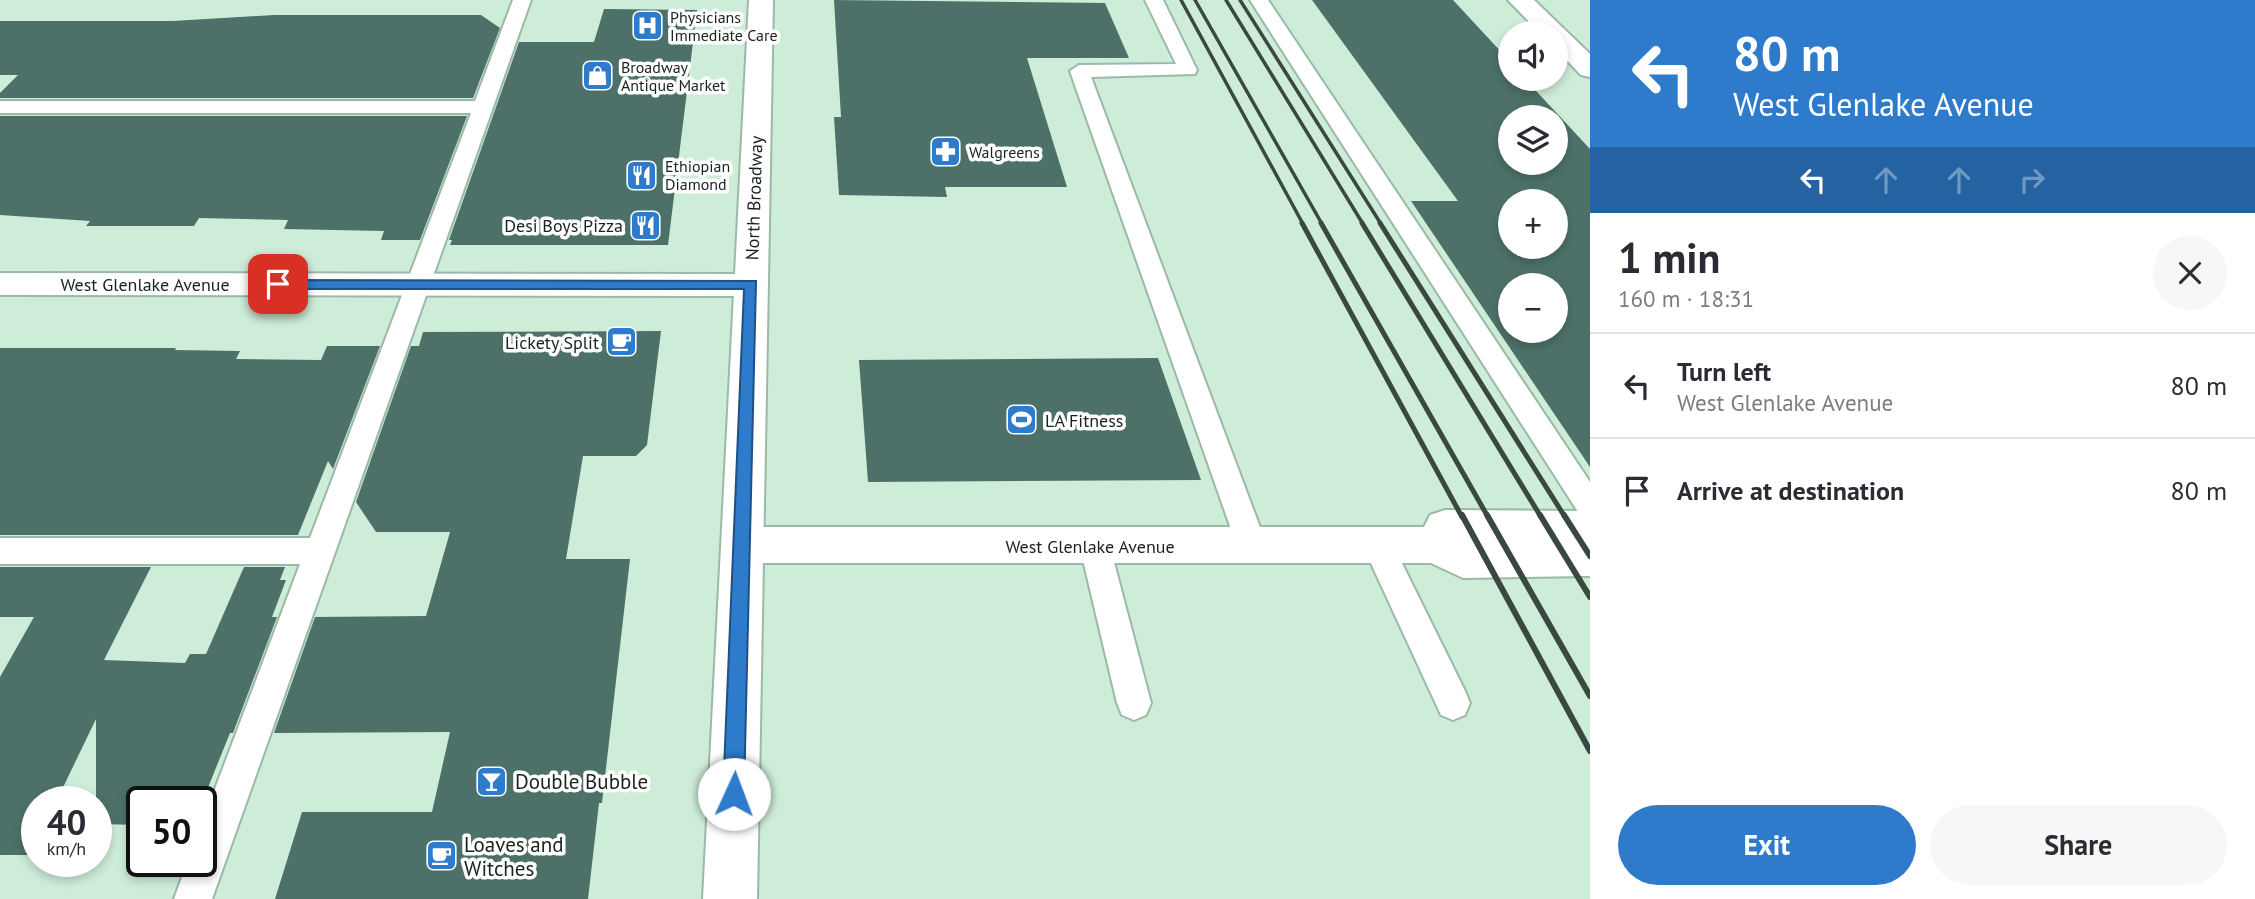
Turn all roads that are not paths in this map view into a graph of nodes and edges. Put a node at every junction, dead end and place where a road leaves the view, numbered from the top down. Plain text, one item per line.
1 (522, 0) edge
2 (761, 0) edge
3 (1154, 0) edge
4 (1259, 0) edge
5 (1520, 0) edge
6 (1542, 21) edge
7 (1568, 47) edge
8 (1590, 69) edge
9 (0, 107) edge
10 (482, 107) junction
11 (0, 284) edge
12 (418, 285) junction
13 (751, 285) junction
14 (1590, 506) edge
15 (1590, 529) edge
16 (743, 545) junction
17 (1437, 545) junction
18 (1252, 546) junction
19 (1378, 546) junction
20 (1096, 547) junction
21 (0, 551) edge
22 (320, 551) junction
23 (1590, 558) edge
24 (1453, 703) dead end
25 (1134, 704) dead end
26 (192, 899) edge
27 (730, 899) edge

1 - 10 lane
2 - 13 street, North Broadway
3 - 18 lane
4 - 14 lane
5 - 6 street
7 - 8 street
9 - 10 lane
10 - 12 lane
11 - 12 street, West Glenlake Avenue
12 - 13 street, West Glenlake Avenue
12 - 22 lane
13 - 16 street, North Broadway
15 - 17 street
16 - 20 street, West Glenlake Avenue
16 - 27 street, North Broadway
17 - 19 street, West Glenlake Avenue
17 - 23 street, West Glenlake Avenue
18 - 19 street, West Glenlake Avenue
18 - 20 street, West Glenlake Avenue
19 - 24 lane
20 - 25 lane
21 - 22 lane
22 - 26 lane

